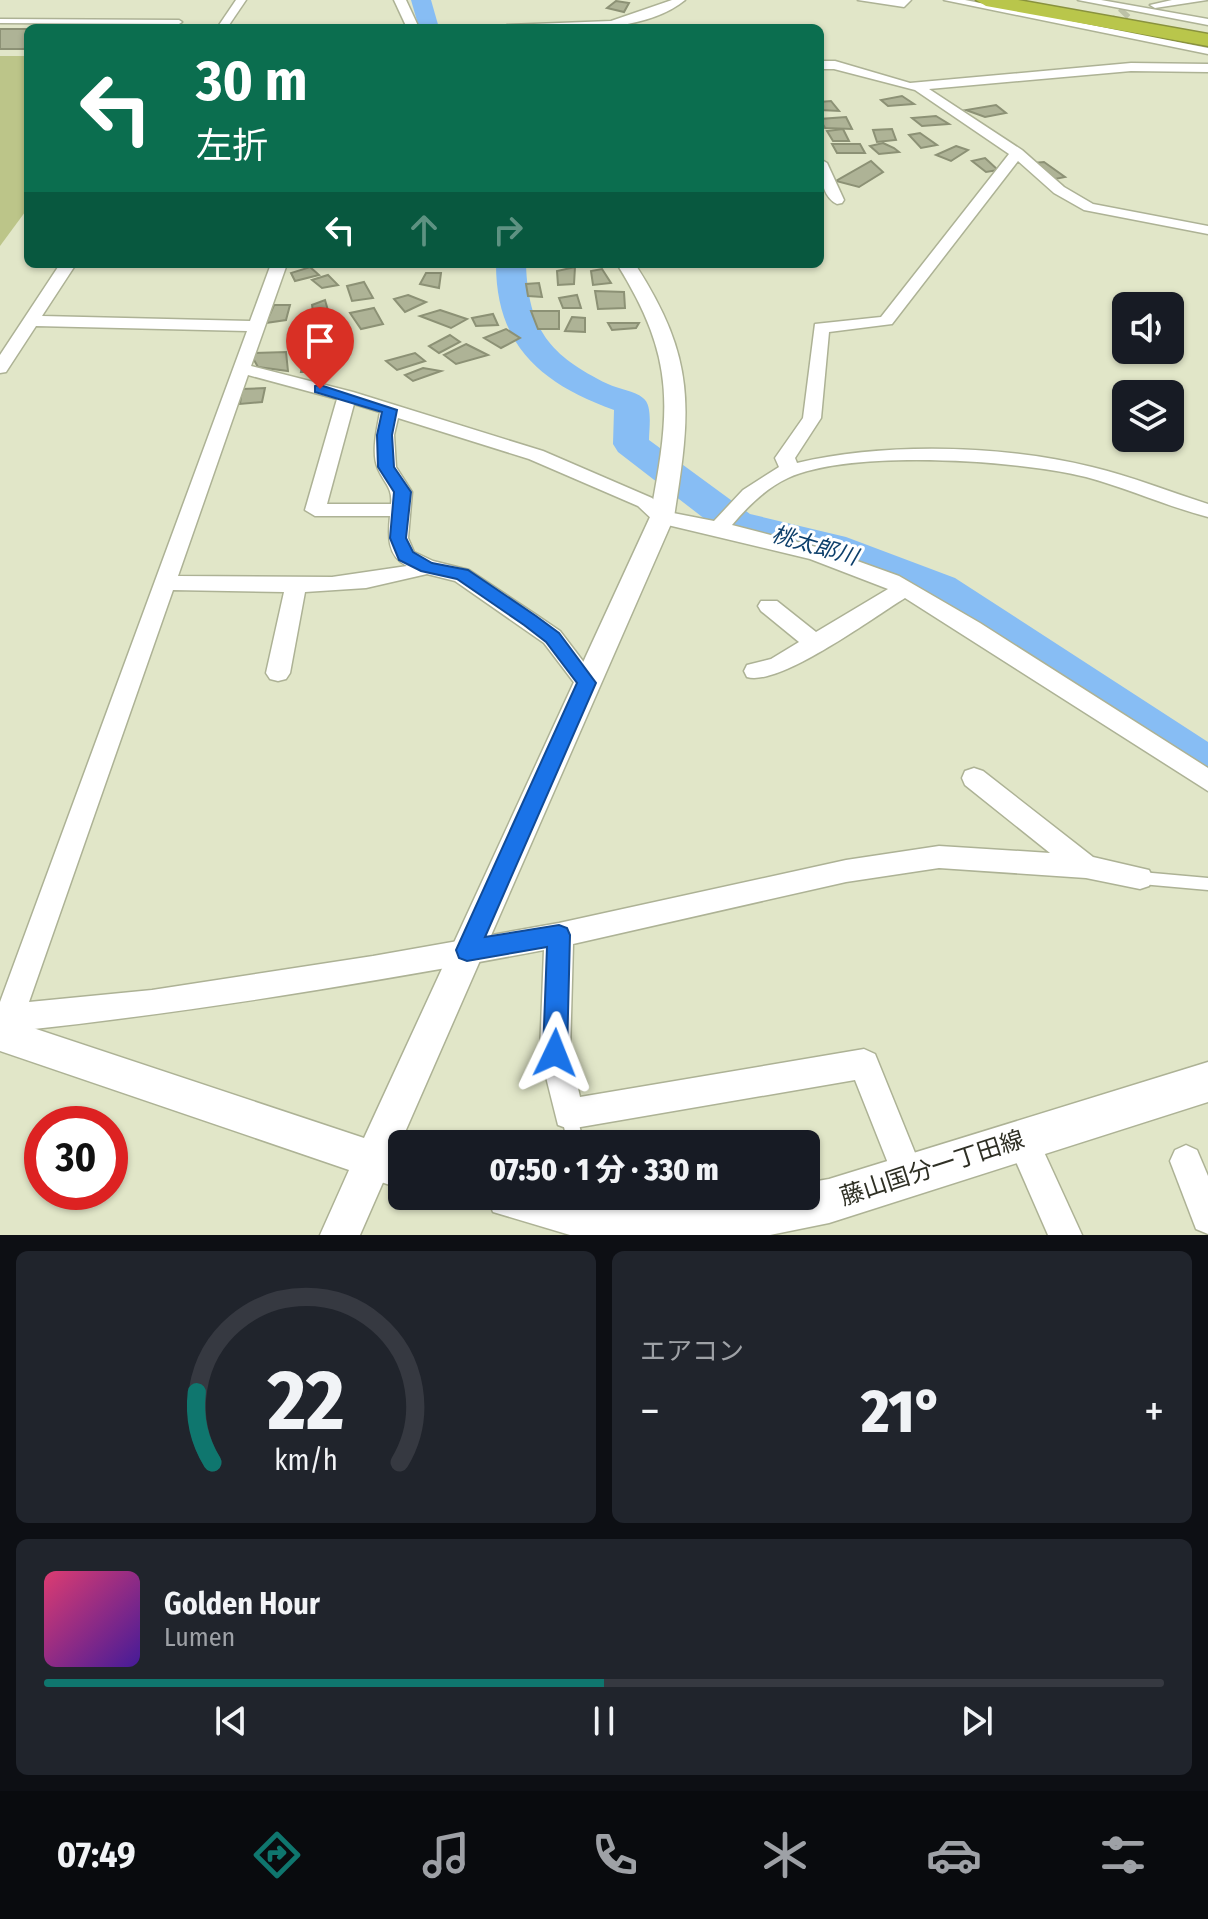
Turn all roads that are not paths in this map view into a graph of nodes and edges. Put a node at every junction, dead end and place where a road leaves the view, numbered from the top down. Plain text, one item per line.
1 (241, 0) edge
2 (400, 0) edge
3 (680, 0) edge
4 (863, 0) edge
5 (906, 0) edge
6 (949, 0) edge
7 (986, 0) edge
8 (1032, 0) edge
9 (1083, 0) edge
10 (1202, 0) edge
11 (1128, 9) junction
12 (0, 21) edge
13 (179, 22) dead end
14 (1208, 22) edge
15 (225, 24) edge
16 (411, 24) edge
17 (612, 24) edge
18 (1208, 33) edge
19 (1208, 40) edge
20 (1208, 51) edge
21 (824, 65) edge
22 (1208, 68) edge
23 (917, 86) junction
24 (1017, 153) junction
25 (824, 173) edge
26 (837, 200) dead end
27 (1208, 230) edge
28 (65, 268) edge
29 (278, 268) edge
30 (629, 268) edge
31 (30, 321) junction
32 (256, 326) junction
33 (0, 368) edge
34 (240, 368) junction
35 (347, 396) junction
36 (390, 410) junction
37 (779, 473) junction
38 (399, 510) junction
39 (1208, 511) edge
40 (662, 517) junction
41 (719, 528) junction
42 (427, 567) junction
43 (163, 583) junction
44 (296, 584) junction
45 (904, 589) junction
46 (769, 606) dead end
47 (815, 643) junction
48 (755, 671) dead end
49 (278, 673) dead end
50 (587, 683) junction
51 (974, 778) dead end
52 (1208, 781) edge
53 (1086, 867) junction
54 (1140, 878) joint
55 (1208, 884) edge
56 (559, 935) junction
57 (467, 950) junction
58 (3, 1026) edge
59 (1208, 1082) edge
60 (573, 1129) edge
61 (400, 1130) edge
62 (1022, 1139) junction
63 (1186, 1161) dead end
64 (388, 1163) edge
65 (908, 1175) junction
66 (565, 1210) edge
67 (593, 1217) edge
68 (1208, 1217) edge
69 (340, 1235) edge
70 (1065, 1235) edge

1 - 15 street
2 - 16 street
3 - 17 street
4 - 5 street
6 - 20 street
7 - 19 highway
8 - 18 highway
9 - 11 street
10 - 11 street
11 - 14 street
12 - 13 lane
21 - 23 street
22 - 23 street
23 - 24 street
24 - 27 street
24 - 37 street
25 - 26 street
28 - 31 street
29 - 32 street
30 - 40 street
31 - 32 street
31 - 33 street
32 - 34 street
34 - 35 street
34 - 43 street
35 - 36 street
35 - 38 street
36 - 38 street
36 - 40 street
37 - 39 street
37 - 41 street
38 - 42 street
40 - 41 street
40 - 50 street
41 - 45 street
42 - 44 street
42 - 50 street
43 - 44 street
43 - 58 street
44 - 49 street
45 - 47 street
45 - 52 street
46 - 47 street
47 - 48 street
50 - 57 street
51 - 53 street
53 - 54 street
53 - 56 street
54 - 55 lane
56 - 57 street
56 - 60 street
57 - 58 street
57 - 61 street
58 - 64 street
59 - 62 main road, 藤山国分一丁田線
60 - 65 street
62 - 65 main road, 藤山国分一丁田線
62 - 70 street
63 - 68 street
64 - 69 street
65 - 67 main road, 藤山国分一丁田線
66 - 67 main road, 藤山国分一丁田線

